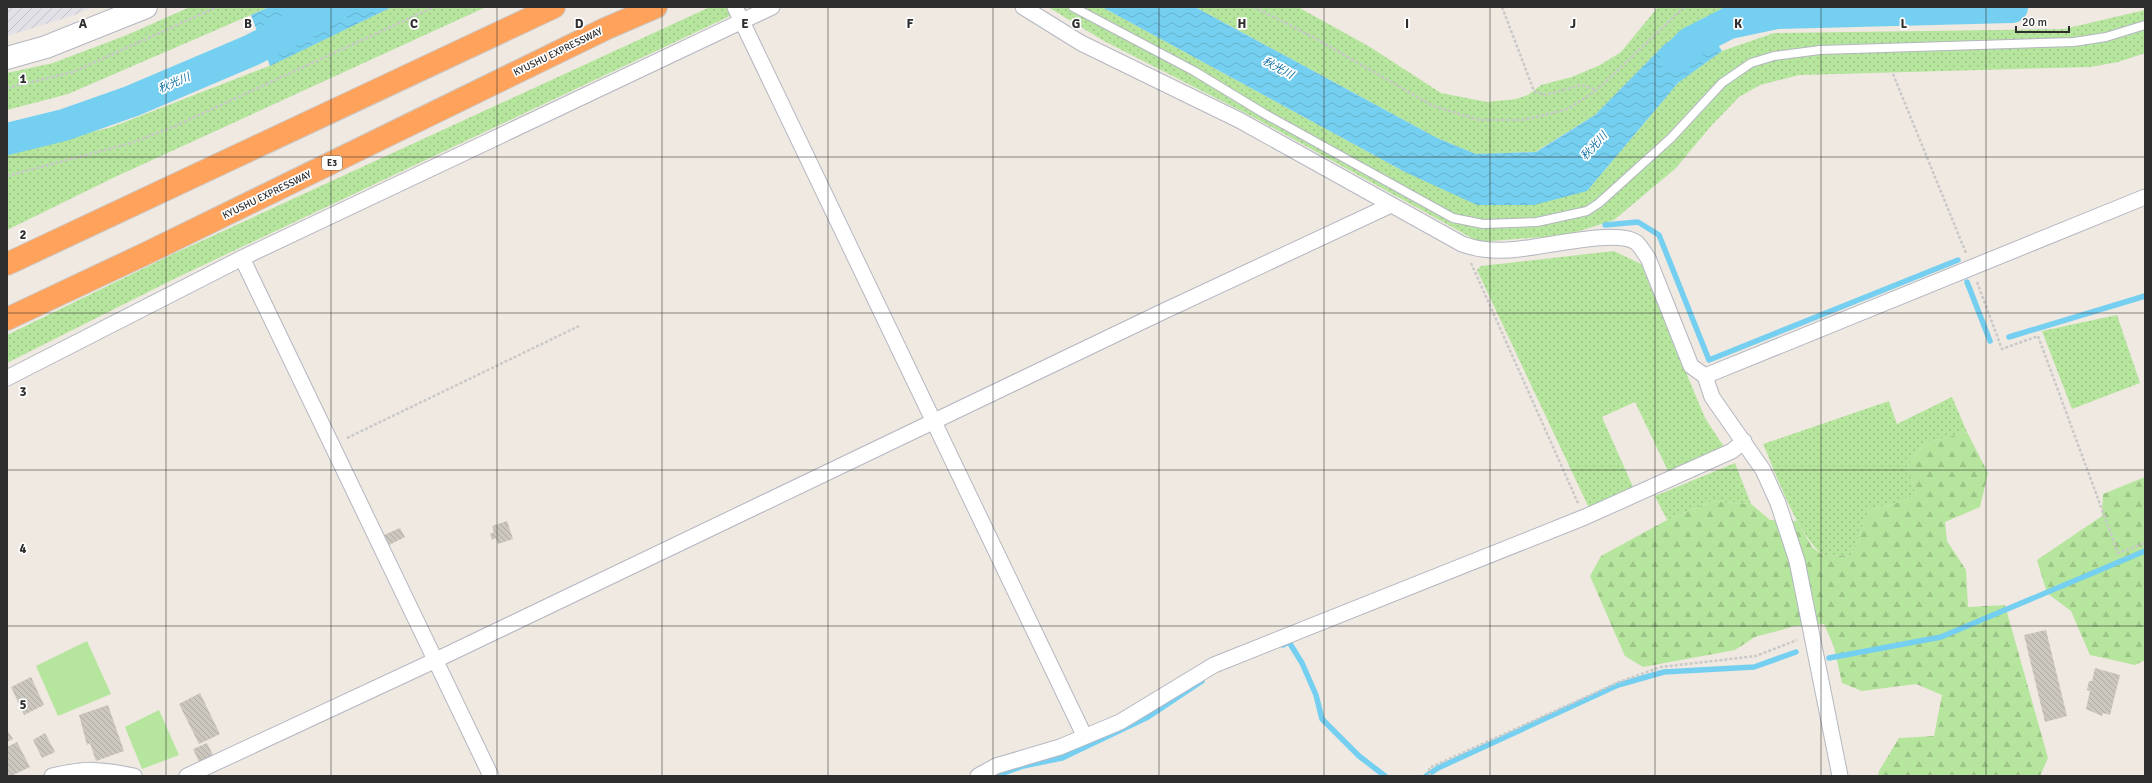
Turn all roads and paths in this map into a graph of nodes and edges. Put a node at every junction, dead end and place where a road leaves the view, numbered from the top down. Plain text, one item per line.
1 (146, 7) edge
2 (217, 7) edge
3 (434, 7) edge
4 (554, 7) edge
5 (656, 7) edge
6 (735, 7) edge
7 (772, 7) edge
8 (1023, 7) edge
9 (1073, 7) edge
10 (1254, 7) edge
11 (1502, 7) edge
12 (1684, 7) edge
13 (742, 22) junction
14 (2145, 25) edge
15 (7, 58) edge
16 (1893, 74) dead end
17 (7, 88) edge
18 (1597, 90) junction
19 (7, 176) edge
20 (2145, 197) edge
21 (1391, 205) junction
22 (1462, 244) junction
23 (242, 258) junction
24 (7, 264) edge
25 (1972, 267) junction
26 (7, 319) edge
27 (579, 326) dead end
28 (1705, 376) junction
29 (7, 378) edge
30 (934, 423) junction
31 (1744, 441) junction
32 (332, 445) junction
33 (1585, 517) junction
34 (2145, 543) edge
35 (1813, 635) junction
36 (436, 660) junction
37 (1084, 736) junction
38 (52, 776) edge
39 (134, 776) edge
40 (187, 776) edge
41 (491, 776) edge
42 (978, 776) edge
43 (1430, 776) edge
44 (1840, 776) edge

1 - 15 street
2 - 17 path
3 - 19 path
4 - 24 highway
5 - 26 highway, KYUSHU EXPRESSWAY / E3
6 - 13 street
7 - 13 street
8 - 21 street
9 - 14 lane
10 - 18 path
11 - 18 path
12 - 18 path
13 - 23 street
13 - 30 street
16 - 25 path
20 - 25 street
21 - 22 street
21 - 30 street
22 - 28 street
22 - 33 path
23 - 29 street
23 - 32 street
25 - 28 street
25 - 34 path
27 - 32 path
28 - 31 street
30 - 36 street
30 - 37 street
31 - 33 street
31 - 35 street
32 - 36 street
33 - 37 street
35 - 43 path
35 - 44 street
36 - 40 street
36 - 41 street
37 - 42 street
38 - 39 street

